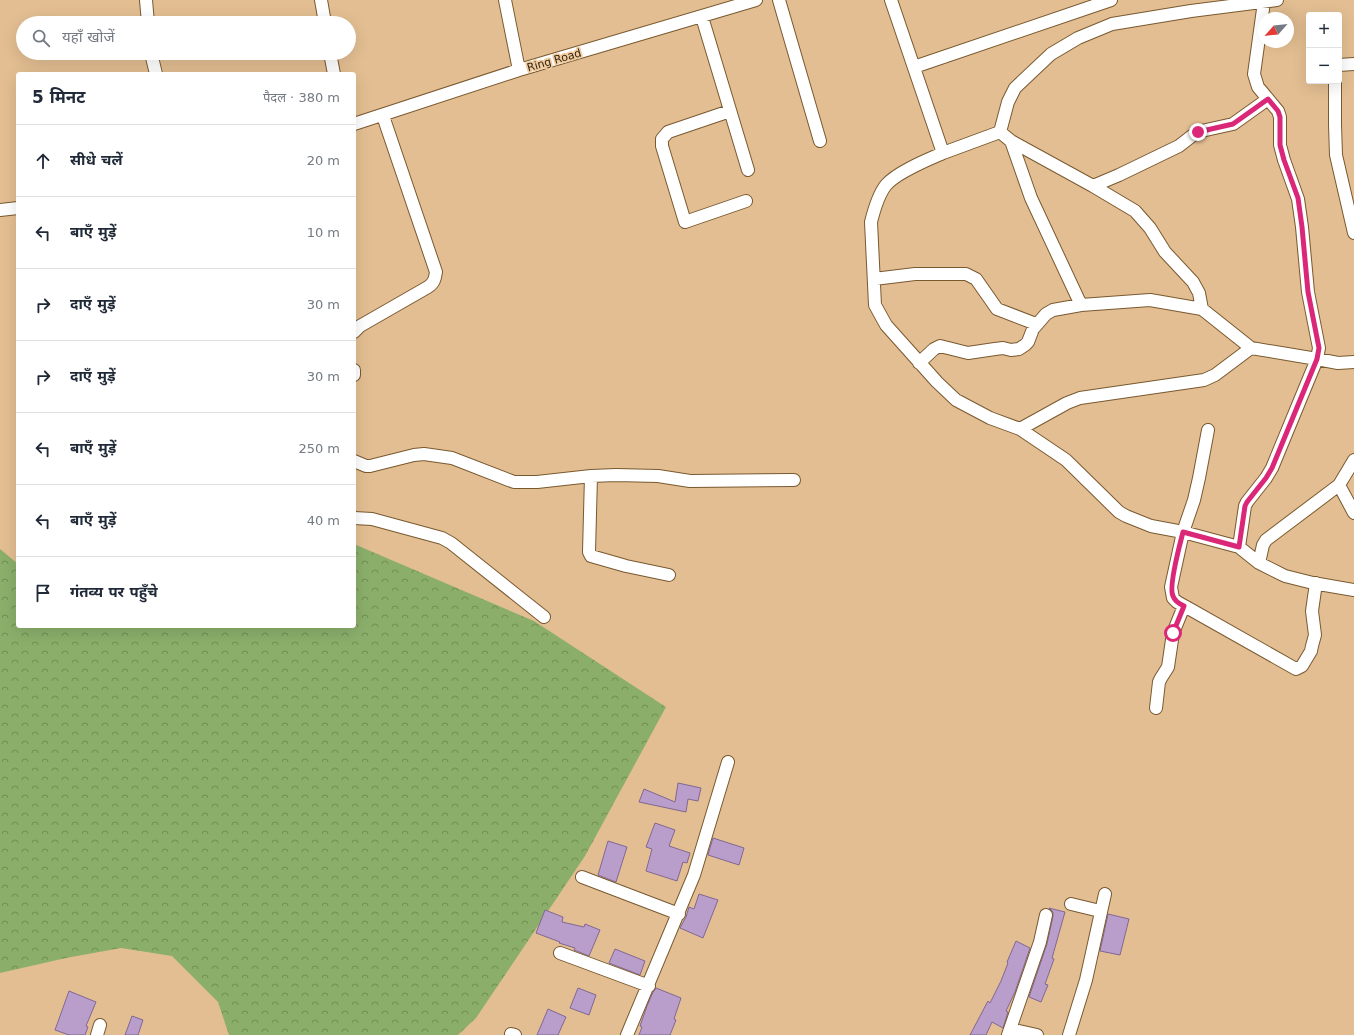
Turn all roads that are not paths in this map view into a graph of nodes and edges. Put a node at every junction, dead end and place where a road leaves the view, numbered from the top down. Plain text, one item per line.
1 (146, 0) edge
2 (321, 0) edge
3 (505, 0) edge
4 (756, 0) edge
5 (779, 0) edge
6 (891, 0) edge
7 (1111, 0) edge
8 (1278, 0) edge
9 (1264, 2) junction
10 (147, 16) edge
11 (324, 16) edge
12 (702, 17) junction
13 (153, 60) edge
14 (331, 60) edge
15 (1354, 64) edge
16 (1342, 66) edge
17 (914, 67) junction
18 (519, 70) junction
19 (156, 72) edge
20 (334, 72) edge
21 (1335, 84) edge
22 (1268, 99) junction
23 (730, 111) junction
24 (383, 116) junction
25 (356, 123) edge
26 (1000, 132) junction
27 (820, 140) dead end
28 (1010, 141) junction
29 (943, 152) junction
30 (748, 170) dead end
31 (1093, 186) junction
32 (746, 201) dead end
33 (16, 208) edge
34 (0, 210) edge
35 (1354, 233) edge
36 (874, 279) junction
37 (1081, 305) junction
38 (1202, 309) junction
39 (1036, 324) junction
40 (356, 330) edge
41 (1251, 348) junction
42 (1317, 359) junction
43 (1354, 362) edge
44 (920, 363) junction
45 (1020, 429) junction
46 (1208, 430) dead end
47 (1354, 460) edge
48 (356, 463) edge
49 (591, 476) junction
50 (794, 480) dead end
51 (1339, 485) junction
52 (1354, 513) edge
53 (356, 518) edge
54 (1183, 532) junction
55 (1239, 547) junction
56 (1259, 563) junction
57 (669, 575) dead end
58 (1316, 583) junction
59 (1354, 590) edge
60 (1184, 606) junction
61 (544, 617) dead end
62 (1156, 708) dead end
63 (728, 762) dead end
64 (582, 877) dead end
65 (1104, 894) dead end
66 (1071, 904) dead end
67 (1100, 911) junction
68 (678, 914) junction
69 (1046, 915) dead end
70 (560, 953) dead end
71 (649, 986) junction
72 (1014, 1033) edge
73 (628, 1035) edge
74 (1037, 1035) edge
75 (1068, 1035) edge

1 - 10 street
2 - 11 street
3 - 18 street
4 - 12 street, Ring Road
5 - 27 street
6 - 17 street
7 - 17 street
8 - 9 street
9 - 22 street
9 - 26 street
12 - 18 street, Ring Road
12 - 23 street
13 - 19 street
14 - 20 street
15 - 16 street
17 - 29 street
18 - 24 street, Ring Road
21 - 35 street
22 - 31 street
22 - 42 street
23 - 30 street
23 - 32 street
24 - 25 street, Ring Road
24 - 40 street
26 - 28 street
26 - 29 street
28 - 31 street
28 - 37 street
29 - 36 street
31 - 38 street
33 - 34 street
36 - 39 street
36 - 44 street
37 - 38 street
37 - 39 street
38 - 41 street
39 - 44 street
41 - 42 street
41 - 45 street
42 - 43 street
42 - 55 street
44 - 45 street
45 - 54 street
46 - 54 street
47 - 51 street
48 - 49 street
49 - 50 street
49 - 57 street
51 - 52 street
51 - 56 street
53 - 61 street
54 - 55 street
54 - 60 street
55 - 56 street
56 - 58 street
58 - 59 street
58 - 60 street
60 - 62 street
63 - 68 street
64 - 68 street
65 - 67 street
66 - 67 street
67 - 75 street
68 - 71 street
69 - 72 street
70 - 71 street
71 - 73 street
72 - 74 street

